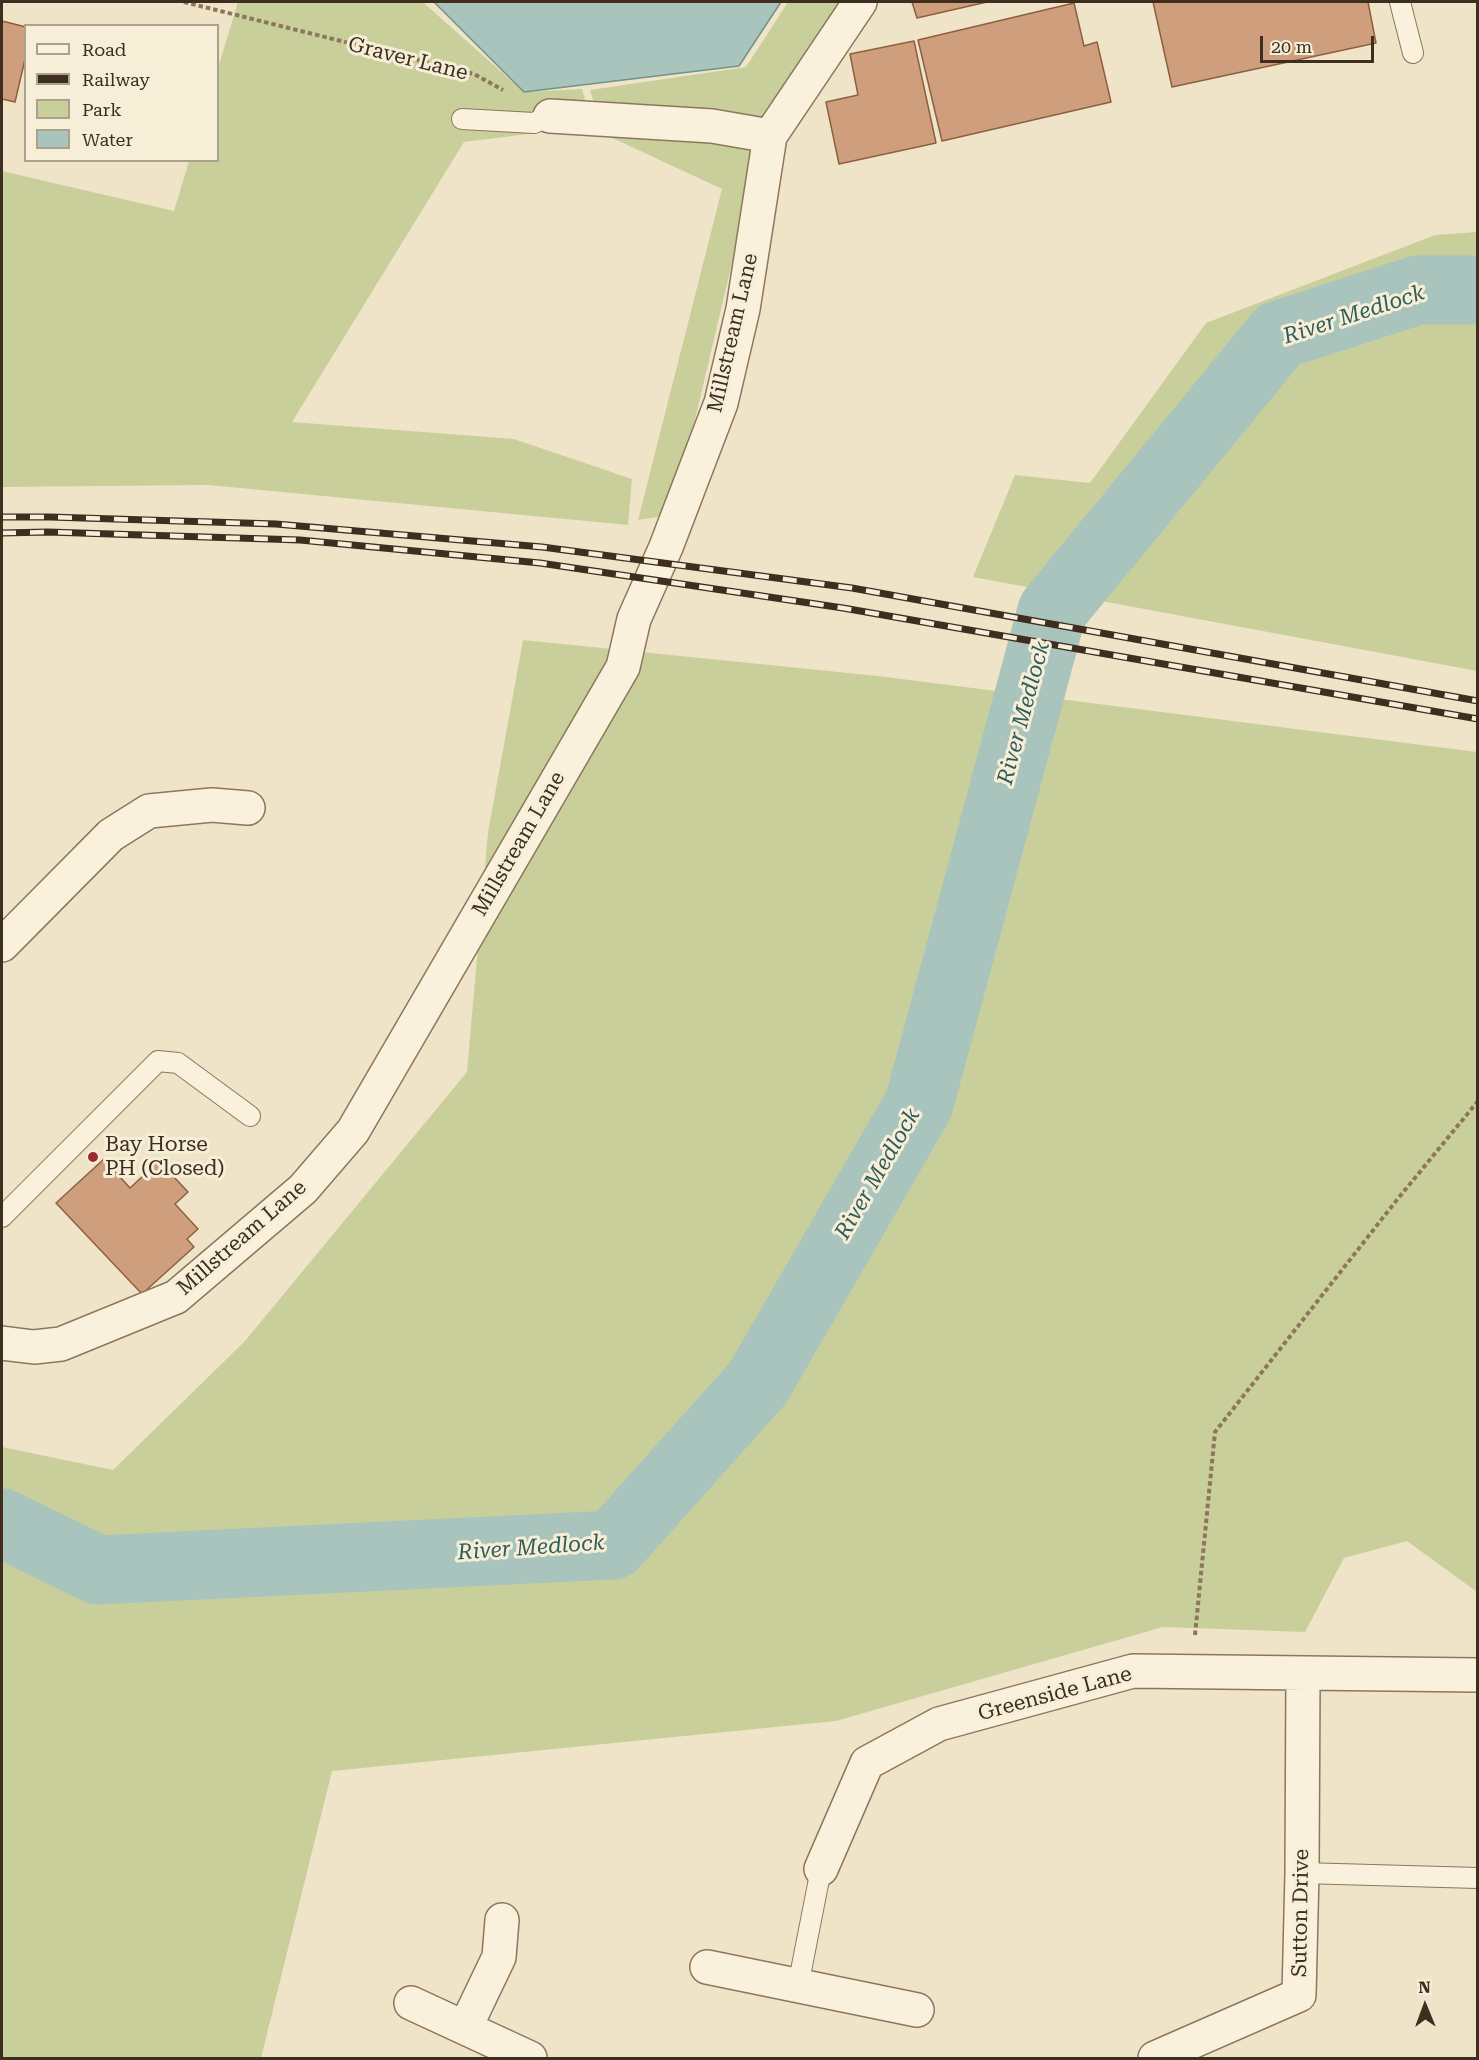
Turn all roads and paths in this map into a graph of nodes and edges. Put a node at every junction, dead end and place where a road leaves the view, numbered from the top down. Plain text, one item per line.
1 (184, 2) edge
2 (860, 2) edge
3 (1400, 2) edge
4 (1413, 53) dead end
5 (550, 116) junction
6 (462, 119) dead end
7 (770, 136) junction
8 (248, 808) dead end
9 (2, 945) edge
10 (1478, 1101) edge
11 (250, 1116) dead end
12 (2, 1216) edge
13 (2, 1343) edge
14 (1193, 1671) junction
15 (1303, 1674) junction
16 (1478, 1675) edge
17 (821, 1869) joint
18 (1302, 1873) junction
19 (1478, 1878) edge
20 (502, 1920) dead end
21 (707, 1967) dead end
22 (798, 1986) junction
23 (411, 2002) dead end
24 (917, 2010) dead end
25 (465, 2028) junction
26 (530, 2058) edge
27 (1155, 2058) edge

1 - 5 path, Graver Lane
2 - 7 street
3 - 4 lane
5 - 6 lane
5 - 7 street
7 - 13 street, Millstream Lane
8 - 9 street
10 - 14 path
11 - 12 lane
14 - 15 street, Greenside Lane
14 - 17 street, Greenside Lane
15 - 16 street, Greenside Lane
15 - 18 street, Sutton Drive
17 - 22 lane
18 - 19 lane
18 - 27 street, Sutton Drive
20 - 25 street
21 - 22 street
22 - 24 street
23 - 25 street
25 - 26 street

